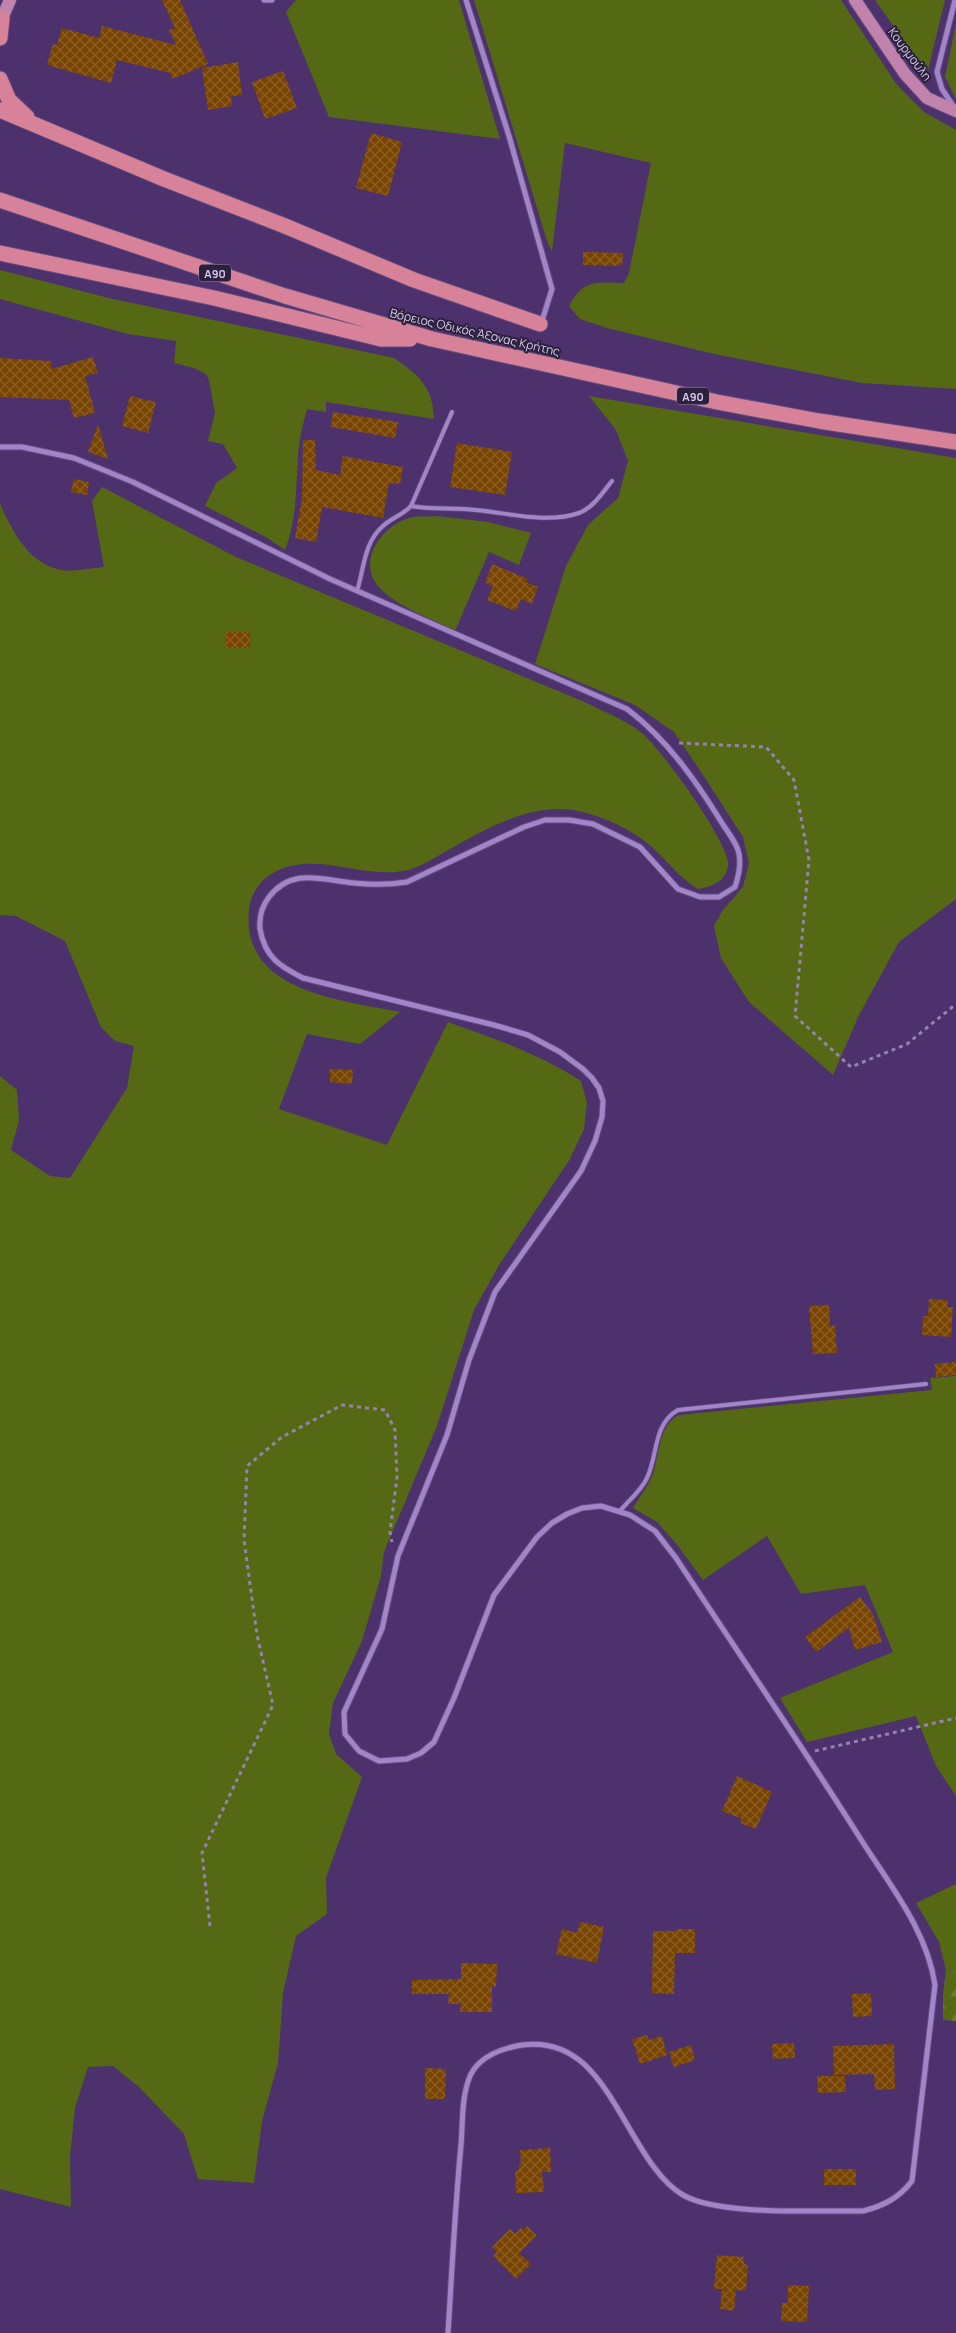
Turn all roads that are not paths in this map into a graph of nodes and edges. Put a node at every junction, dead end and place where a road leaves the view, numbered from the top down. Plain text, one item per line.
1 (10, 0) edge
2 (264, 0) edge
3 (272, 0) edge
4 (466, 0) edge
5 (855, 0) edge
6 (955, 0) edge
7 (1, 21) edge
8 (0, 38) edge
9 (0, 79) edge
10 (0, 110) edge
11 (956, 110) edge
12 (43, 128) junction
13 (0, 200) edge
14 (0, 253) edge
15 (540, 324) joint
16 (432, 339) junction
17 (452, 412) dead end
18 (956, 442) edge
19 (0, 447) edge
20 (612, 481) dead end
21 (411, 506) junction
22 (357, 591) junction
23 (926, 1384) dead end
24 (620, 1511) junction
25 (448, 2333) edge

1 - 7 main road
2 - 3 street
4 - 15 street
5 - 11 main road, Κουρμούλη
6 - 11 street
7 - 8 highway
9 - 12 highway
10 - 12 highway
12 - 15 highway
13 - 16 highway, Βόρειος Οδικός Άξονας Κρήτης / Α90
14 - 16 highway
16 - 18 highway, Βόρειος Οδικός Άξονας Κρήτης / Α90
17 - 21 lane
19 - 22 street
20 - 21 lane
21 - 22 lane
22 - 24 street
23 - 24 lane
24 - 25 street

